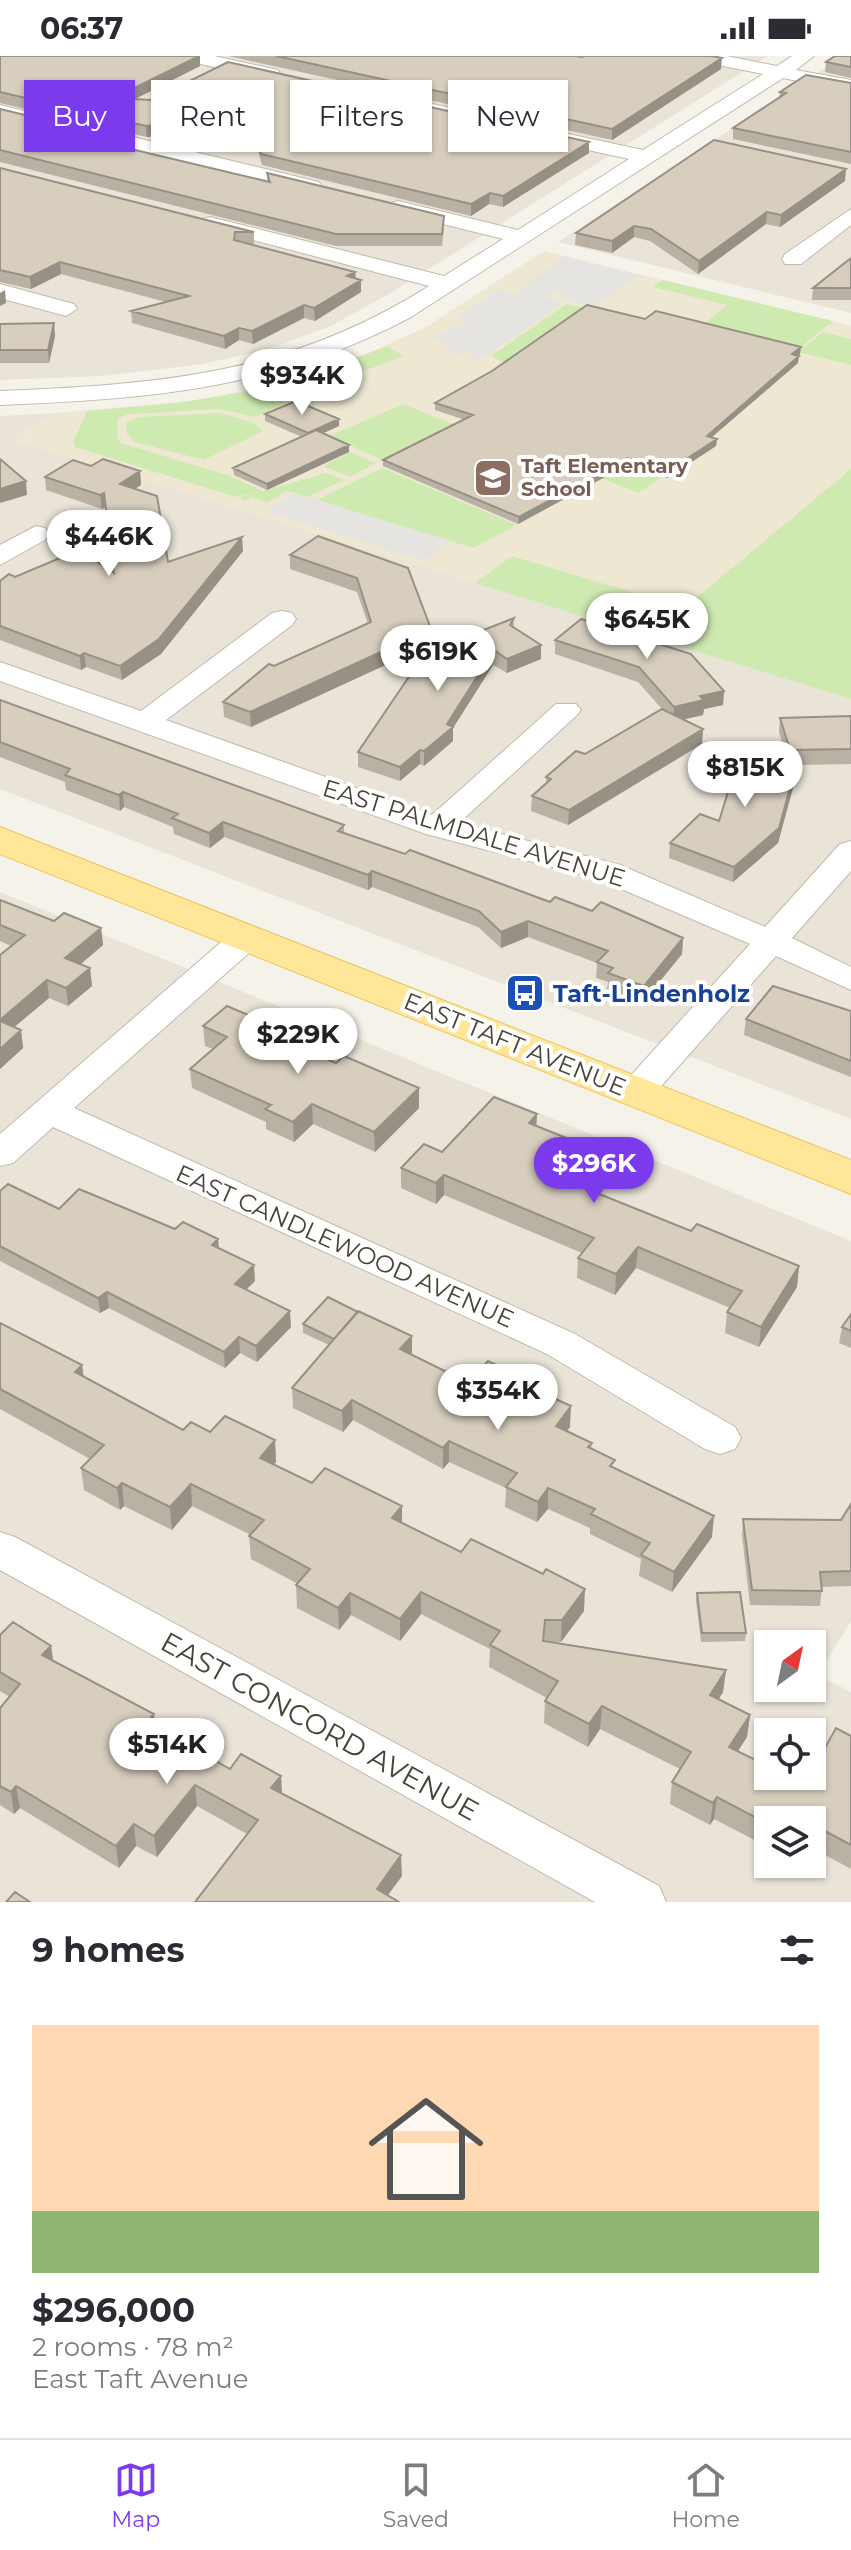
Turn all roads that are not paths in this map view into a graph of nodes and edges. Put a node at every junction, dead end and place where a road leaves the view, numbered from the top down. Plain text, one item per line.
1 (189, 56) edge
2 (698, 56) edge
3 (805, 56) edge
4 (226, 64) junction
5 (779, 72) junction
6 (199, 77) edge
7 (288, 78) edge
8 (851, 86) edge
9 (0, 111) edge
10 (680, 136) junction
11 (568, 140) edge
12 (713, 143) edge
13 (646, 157) junction
14 (337, 192) edge
15 (383, 203) edge
16 (851, 215) edge
17 (182, 216) edge
18 (522, 237) junction
19 (793, 259) dead end
20 (448, 284) junction
21 (0, 291) edge
22 (66, 309) dead end
23 (0, 398) edge
24 (36, 534) dead end
25 (0, 557) edge
26 (282, 619) dead end
27 (0, 671) edge
28 (566, 710) dead end
29 (143, 724) junction
30 (437, 827) junction
31 (0, 839) edge
32 (851, 851) edge
33 (247, 937) junction
34 (771, 941) junction
35 (851, 980) edge
36 (636, 1092) junction
37 (49, 1111) junction
38 (0, 1154) edge
39 (851, 1178) edge
40 (720, 1438) dead end
41 (0, 1549) edge
42 (641, 1902) edge

1 - 4 street
2 - 5 street
3 - 5 street
4 - 6 street
4 - 7 street
5 - 8 street
5 - 10 street
9 - 14 street
10 - 12 street
10 - 13 street
11 - 13 street
13 - 18 street
15 - 18 street
16 - 19 street
17 - 20 street
18 - 20 street
20 - 23 street
21 - 22 street
24 - 25 street
26 - 29 street
27 - 29 street, EAST PALMDALE AVENUE
28 - 30 street
29 - 30 street, EAST PALMDALE AVENUE
30 - 34 street, EAST PALMDALE AVENUE
31 - 33 main road, EAST TAFT AVENUE
32 - 34 street
33 - 36 main road, EAST TAFT AVENUE
33 - 37 street
34 - 35 street, EAST PALMDALE AVENUE
34 - 36 street
36 - 39 main road, EAST TAFT AVENUE
37 - 38 street
37 - 40 street, EAST CANDLEWOOD AVENUE
41 - 42 street, EAST CONCORD AVENUE

